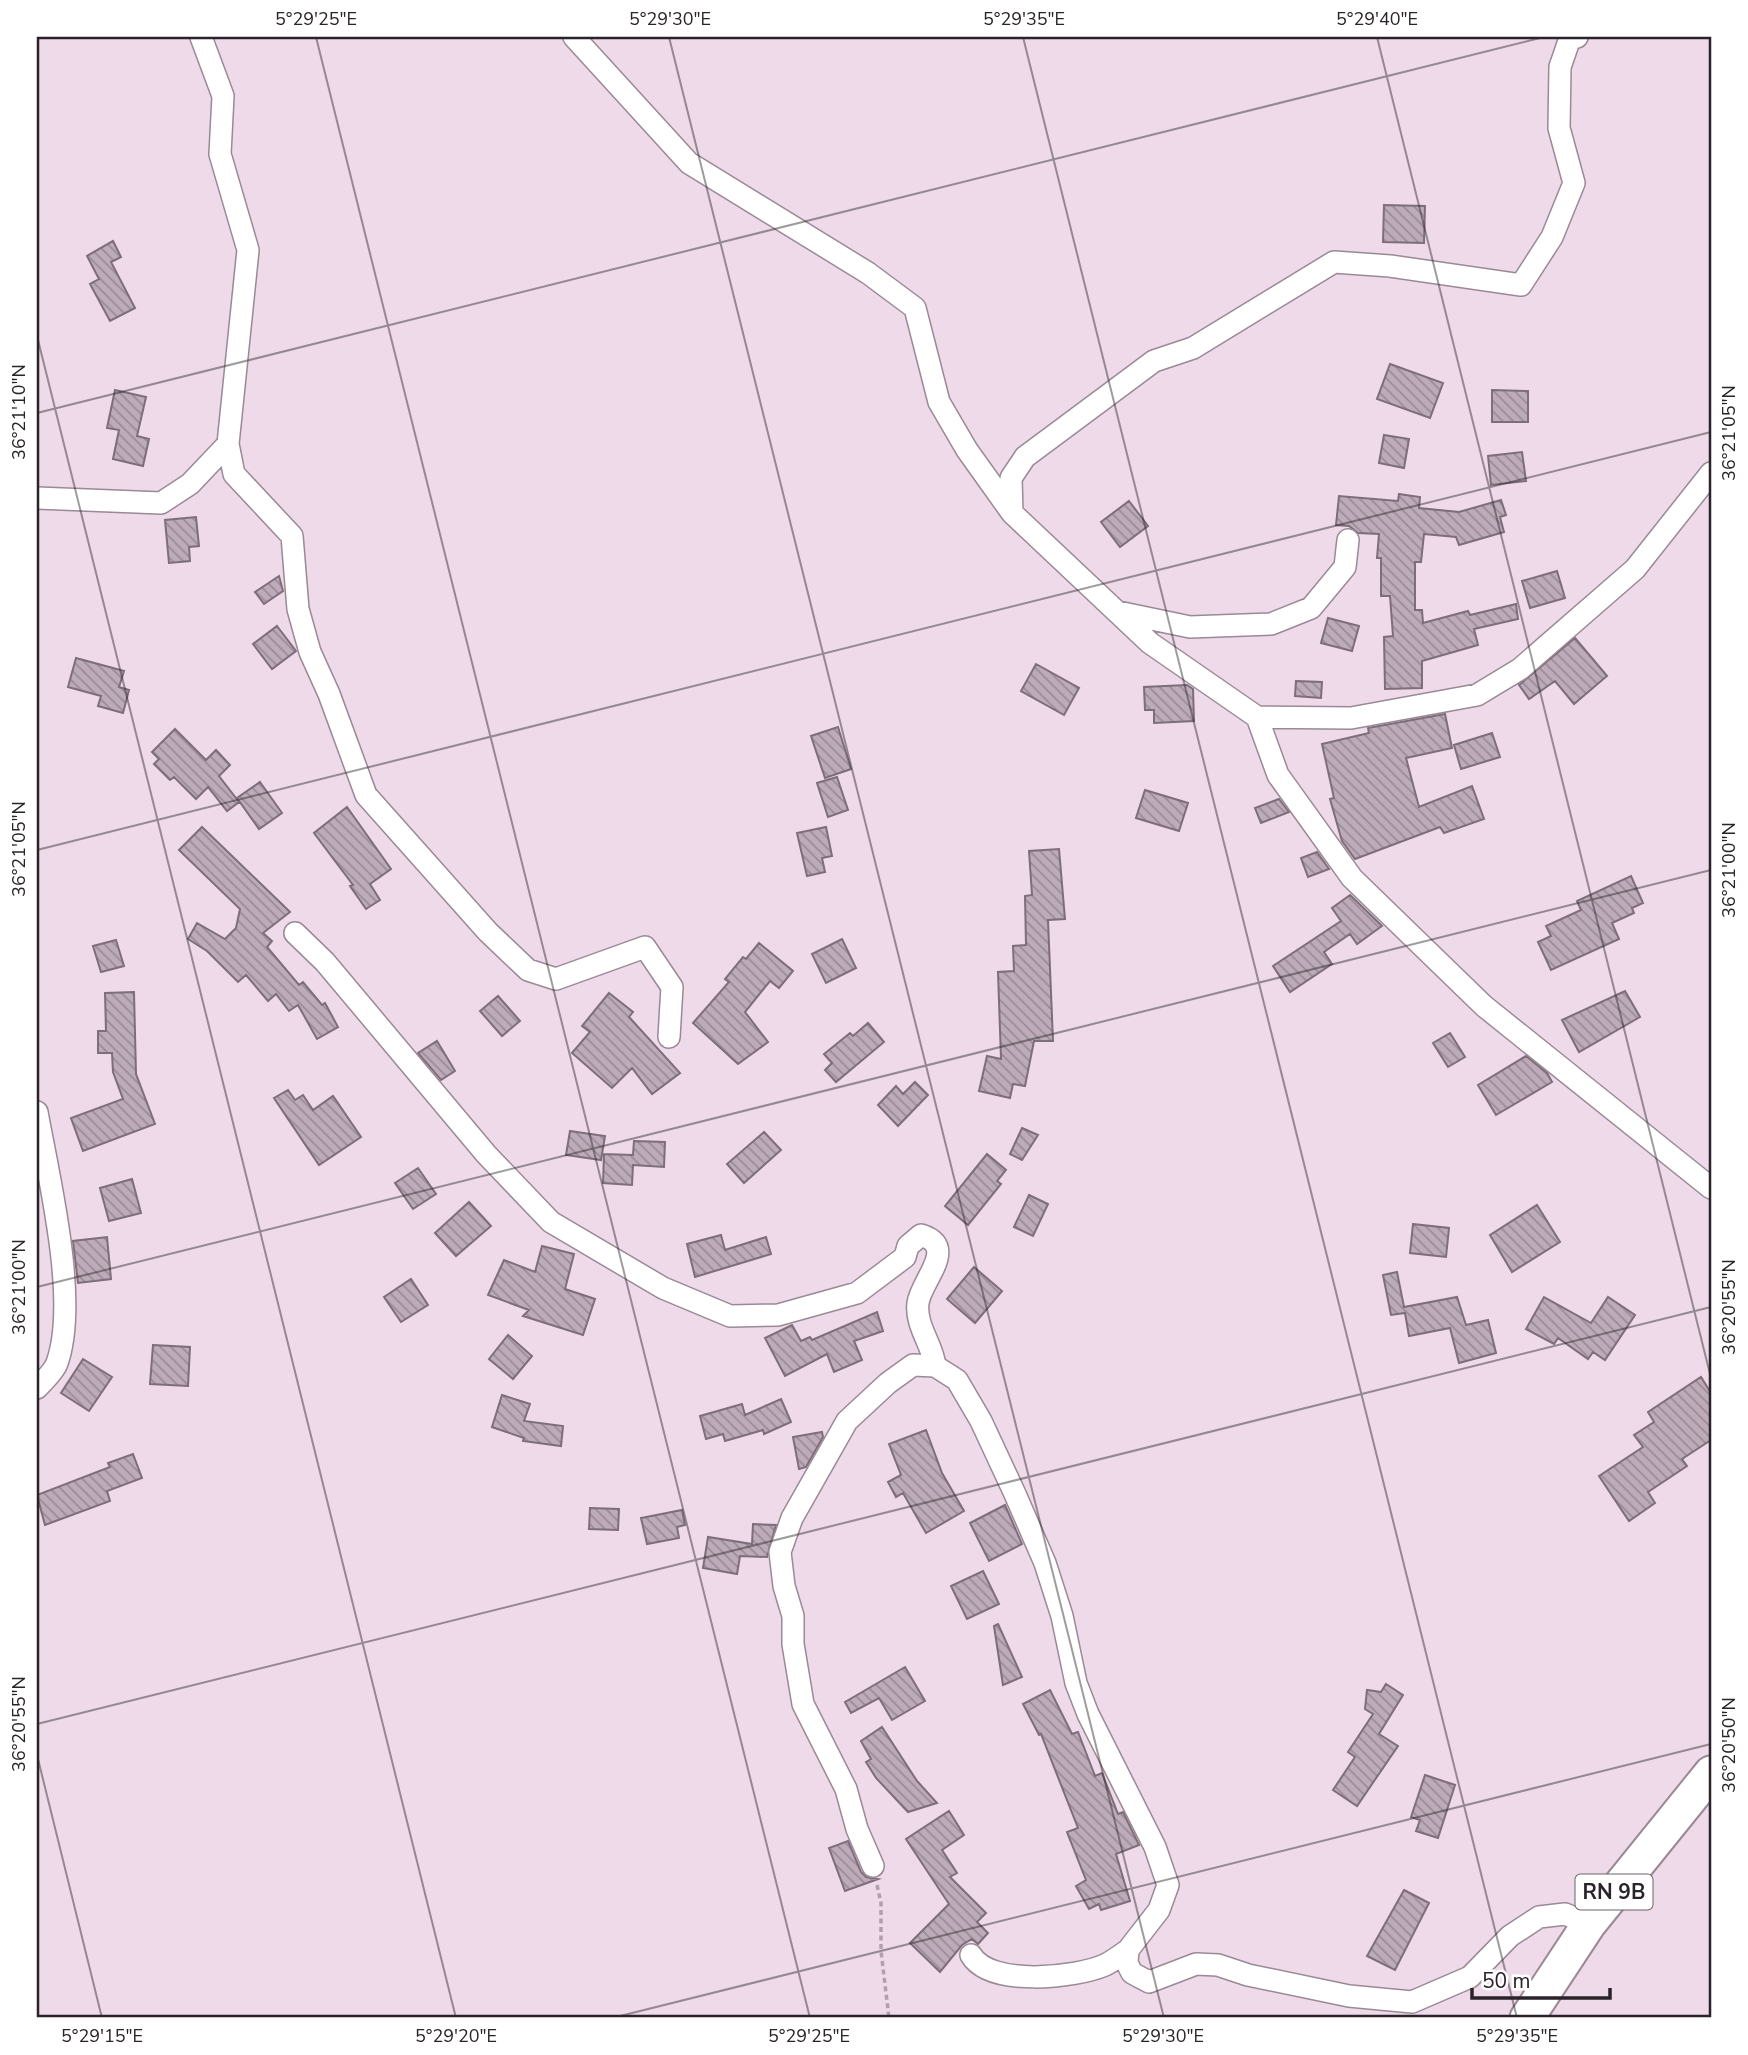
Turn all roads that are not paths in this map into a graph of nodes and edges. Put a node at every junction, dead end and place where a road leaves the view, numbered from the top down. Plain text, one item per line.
1 (201, 37) edge
2 (574, 37) edge
3 (1577, 37) edge
4 (228, 444) junction
5 (1711, 473) edge
6 (37, 498) edge
7 (1012, 513) junction
8 (1348, 540) dead end
9 (1116, 611) junction
10 (1257, 717) junction
11 (295, 933) dead end
12 (669, 1037) dead end
13 (37, 1112) edge
14 (1711, 1188) edge
15 (935, 1366) junction
16 (37, 1388) edge
17 (1711, 1773) edge
18 (873, 1866) road end
19 (1589, 1924) junction
20 (1128, 1950) junction
21 (971, 1955) dead end
22 (1527, 2018) edge

1 - 4 street
2 - 7 street
3 - 7 street
4 - 6 street
4 - 12 street
5 - 10 street
7 - 9 street
8 - 9 street
9 - 10 street
10 - 14 street
11 - 15 street
13 - 16 street
15 - 18 street
15 - 20 street
17 - 19 main road, RN 9B
19 - 20 street
19 - 22 main road, RN 9B
20 - 21 street

